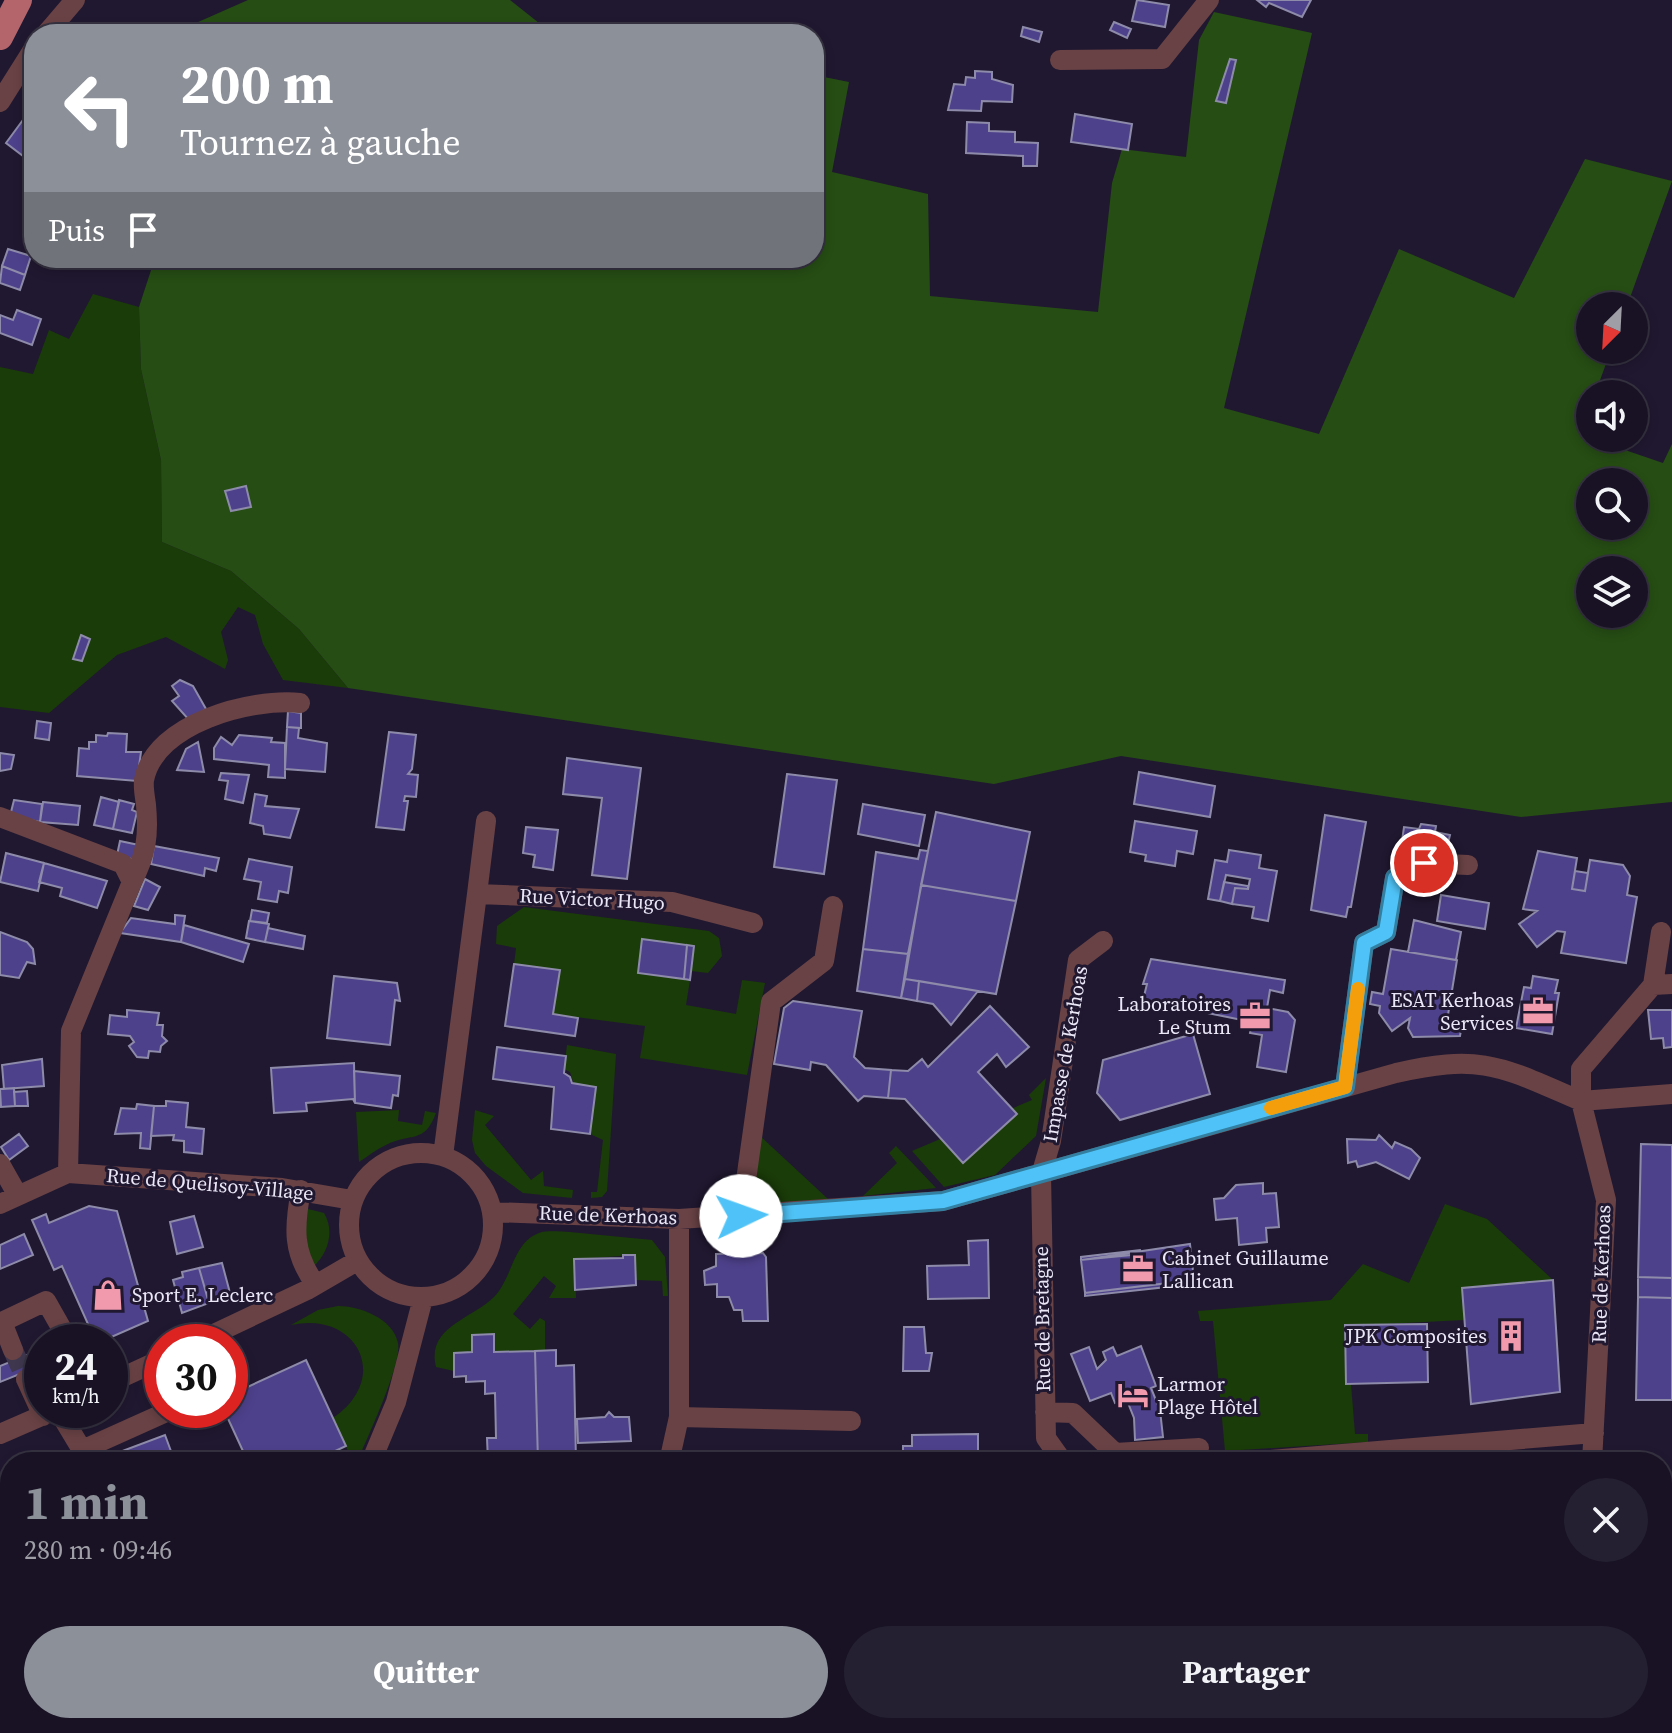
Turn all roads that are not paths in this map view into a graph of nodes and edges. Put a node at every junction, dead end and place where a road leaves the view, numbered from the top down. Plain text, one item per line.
1 (19, 0) edge
2 (75, 0) edge
3 (1209, 0) edge
4 (55, 24) edge
5 (0, 37) edge
6 (1060, 60) dead end
7 (24, 64) edge
8 (0, 102) edge
9 (300, 703) dead end
10 (0, 817) edge
11 (486, 821) dead end
12 (1468, 865) dead end
13 (132, 882) junction
14 (477, 894) junction
15 (833, 906) dead end
16 (753, 923) dead end
17 (1661, 932) dead end
18 (1103, 941) dead end
19 (1663, 984) edge
20 (1345, 1087) junction
21 (1672, 1094) edge
22 (1581, 1101) junction
23 (443, 1156) junction
24 (0, 1164) edge
25 (68, 1173) junction
26 (1041, 1175) junction
27 (301, 1190) junction
28 (8, 1199) edge
29 (352, 1200) junction
30 (492, 1212) junction
31 (741, 1216) junction
32 (679, 1219) junction
33 (357, 1261) junction
34 (316, 1285) junction
35 (423, 1298) junction
36 (59, 1324) edge
37 (235, 1324) edge
38 (13, 1350) tunnel mouth
39 (1045, 1412) junction
40 (679, 1417) junction
41 (851, 1421) dead end
42 (144, 1422) edge
43 (24, 1424) edge
44 (65, 1428) edge
45 (1594, 1433) junction
46 (0, 1434) edge
47 (1199, 1448) dead end
48 (375, 1452) edge
49 (671, 1452) edge
50 (1055, 1452) edge
51 (1114, 1452) edge
52 (1132, 1452) edge
53 (1365, 1452) edge
54 (1593, 1452) edge

1 - 5 main road
2 - 4 street
3 - 6 street
7 - 8 street
9 - 13 street
10 - 13 street
11 - 14 street
12 - 20 street
13 - 25 street
14 - 16 street, Rue Victor Hugo
14 - 23 street
15 - 31 street
17 - 19 street
18 - 26 street, Impasse de Kerhoas
19 - 22 street
20 - 22 street, Rue de Kerhoas
20 - 26 street, Rue de Kerhoas
21 - 22 street
22 - 45 street, Rue de Kerhoas
23 - 29 street
23 - 30 street
24 - 28 street
25 - 27 street, Rue de Quelisoy-Village
25 - 28 street, Rue de Quelisoy-Village
26 - 31 street, Rue de Kerhoas
26 - 39 street, Rue de Bretagne
27 - 29 street, Rue de Quelisoy-Village
27 - 34 street
29 - 33 street
30 - 32 street, Rue de Kerhoas
30 - 35 street
31 - 32 street, Rue de Kerhoas
32 - 40 street
33 - 34 street
33 - 35 street
34 - 37 street
35 - 48 street
36 - 38 street
39 - 50 street, Rue de Bretagne
39 - 51 street
40 - 41 street
40 - 49 street
42 - 44 street
43 - 46 street
45 - 53 street
45 - 54 street, Rue de Kerhoas
47 - 52 street

